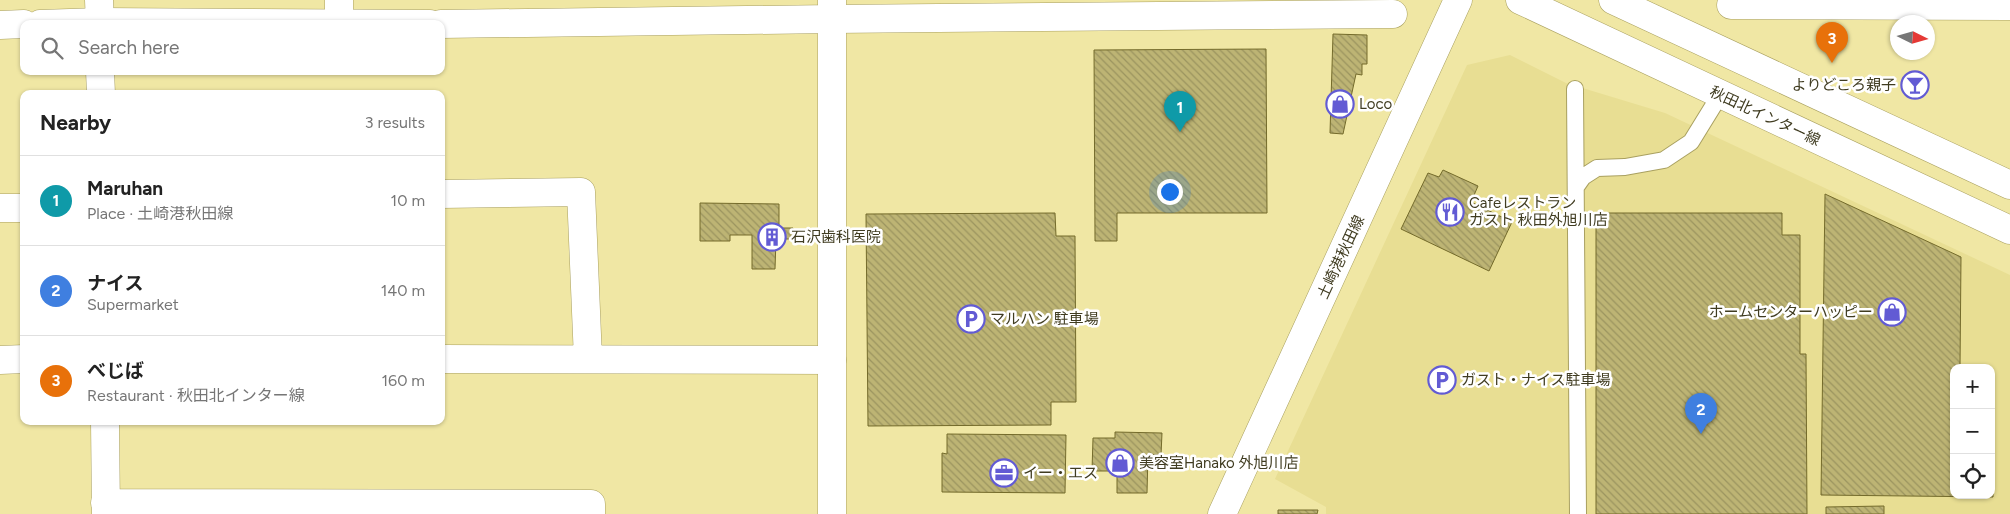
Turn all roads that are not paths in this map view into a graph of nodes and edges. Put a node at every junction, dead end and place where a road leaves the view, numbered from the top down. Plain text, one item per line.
1 (339, 0) edge
2 (1458, 0) edge
3 (1520, 0) edge
4 (1613, 0) edge
5 (1731, 5) dead end
6 (2010, 6) edge
7 (832, 10) edge
8 (1393, 14) dead end
9 (100, 15) edge
10 (67, 20) edge
11 (249, 20) edge
12 (339, 20) edge
13 (20, 24) edge
14 (445, 24) edge
15 (0, 25) edge
16 (100, 75) edge
17 (1575, 89) dead end
18 (101, 90) edge
19 (1720, 95) junction
20 (2010, 185) edge
21 (1576, 186) junction
22 (445, 194) edge
23 (0, 208) edge
24 (20, 208) edge
25 (2010, 230) edge
26 (20, 359) edge
27 (445, 359) edge
28 (0, 360) edge
29 (588, 360) junction
30 (832, 360) junction
31 (104, 425) edge
32 (106, 508) edge
33 (449, 509) edge
34 (591, 514) edge
35 (832, 514) edge
36 (1222, 514) edge
37 (1578, 514) edge

1 - 12 street
2 - 36 street, 土崎港秋田線
3 - 19 street, 秋田北インター線
4 - 20 street
5 - 6 street
7 - 8 street
7 - 14 street
7 - 30 street
9 - 10 street
9 - 11 street
13 - 15 street
16 - 18 street
17 - 21 lane
19 - 21 lane
19 - 25 street, 秋田北インター線
21 - 37 lane
22 - 29 street
23 - 24 street
26 - 28 street
27 - 29 street
29 - 30 street
30 - 35 street
31 - 32 street
32 - 33 street
33 - 34 street

